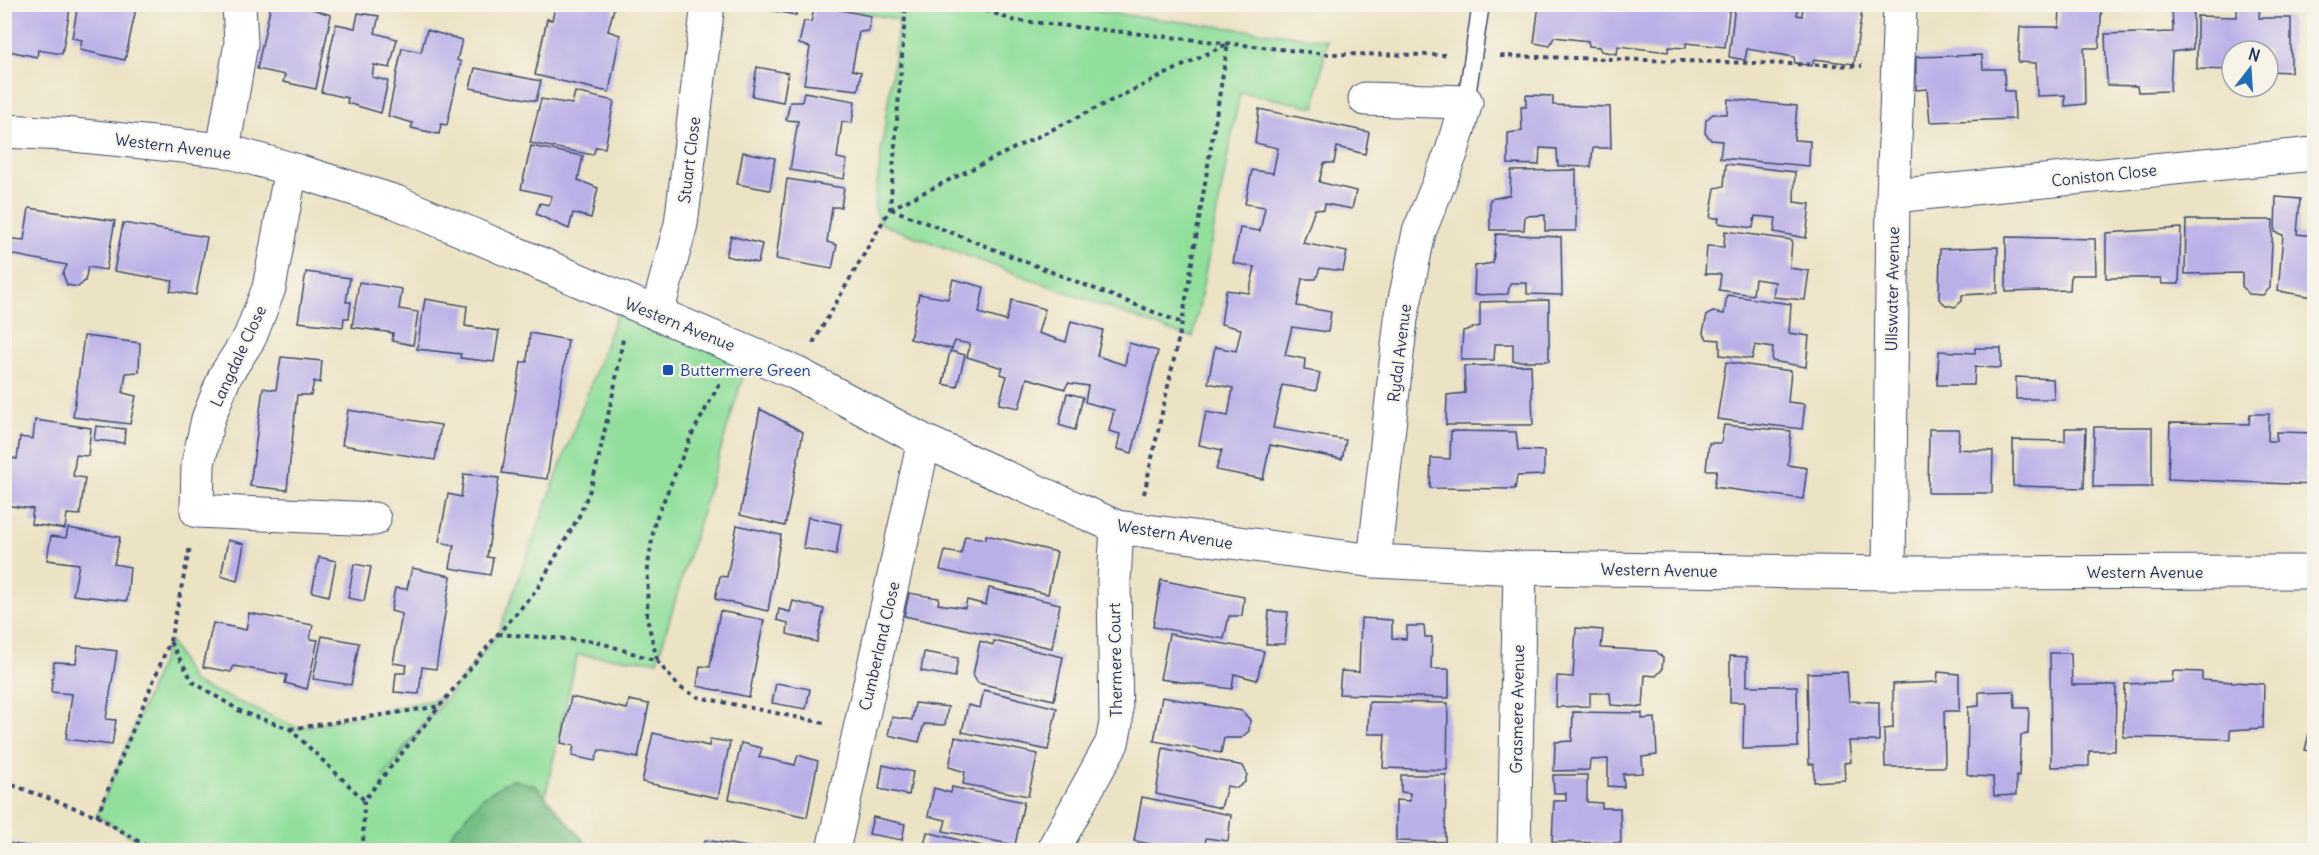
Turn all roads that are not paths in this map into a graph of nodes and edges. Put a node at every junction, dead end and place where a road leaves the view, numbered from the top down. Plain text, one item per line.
1 (239, 4) edge
2 (708, 4) edge
3 (1481, 4) edge
4 (1900, 4) edge
5 (1365, 99) dead end
6 (1466, 102) junction
7 (4, 131) edge
8 (223, 150) junction
9 (2314, 154) edge
10 (291, 169) junction
11 (1893, 196) junction
12 (657, 312) junction
13 (924, 441) junction
14 (374, 519) dead end
15 (1117, 527) junction
16 (1374, 561) junction
17 (1520, 568) junction
18 (2314, 572) edge
19 (1889, 573) junction
20 (833, 850) edge
21 (1053, 850) edge
22 (1514, 850) edge

1 - 8 street
2 - 12 street, Stuart Close
3 - 6 lane
4 - 11 street, Ullswater Avenue
5 - 6 street
6 - 16 street, Rydal Avenue
7 - 8 street, Western Avenue
8 - 10 street, Western Avenue
9 - 11 street, Coniston Close
10 - 12 street, Western Avenue
10 - 14 street, Langdale Close
11 - 19 street, Ullswater Avenue
12 - 13 street, Western Avenue
13 - 15 street, Western Avenue
13 - 20 street, Cumberland Close
15 - 16 street, Western Avenue
15 - 21 street, Thermere Court
16 - 17 street, Western Avenue
17 - 19 street, Western Avenue
17 - 22 street, Grasmere Avenue
18 - 19 street, Western Avenue

